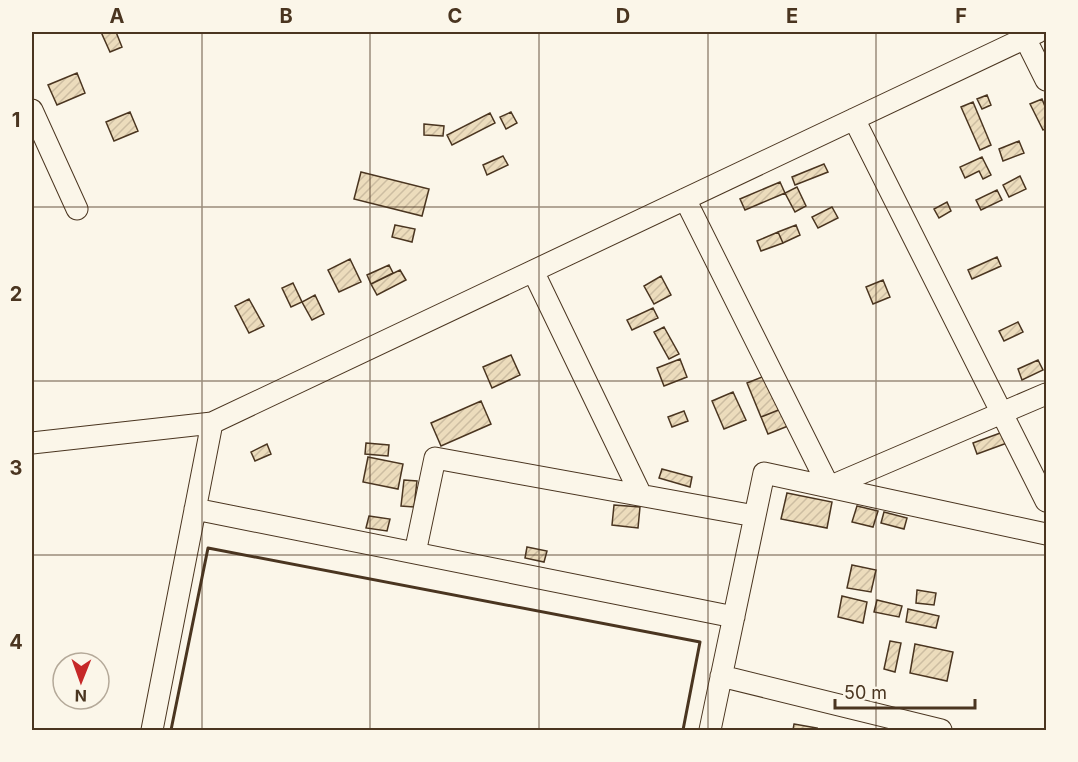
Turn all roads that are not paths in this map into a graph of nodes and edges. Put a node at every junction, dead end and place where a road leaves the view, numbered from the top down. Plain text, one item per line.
1 (1029, 34) edge
2 (1047, 80) edge
3 (32, 110) edge
4 (854, 119) junction
5 (685, 199) junction
6 (77, 208) dead end
7 (533, 271) junction
8 (1047, 394) edge
9 (1002, 413) junction
10 (212, 423) junction
11 (32, 443) edge
12 (829, 487) junction
13 (641, 495) junction
14 (1047, 501) edge
15 (195, 509) junction
16 (755, 516) junction
17 (1047, 534) edge
18 (416, 553) junction
19 (734, 617) junction
20 (721, 676) junction
21 (152, 730) edge
22 (710, 730) edge
23 (942, 730) edge

1 - 2 street
1 - 4 street
3 - 6 street
4 - 5 street
4 - 9 street
5 - 7 street
5 - 12 street
7 - 10 street
7 - 13 street
8 - 9 street
9 - 12 street
9 - 14 street
10 - 11 street
10 - 15 street
12 - 16 street
12 - 17 street
13 - 16 street
13 - 18 street
15 - 18 street
15 - 21 street
16 - 19 street
18 - 19 street
19 - 20 street
20 - 22 street
20 - 23 street

